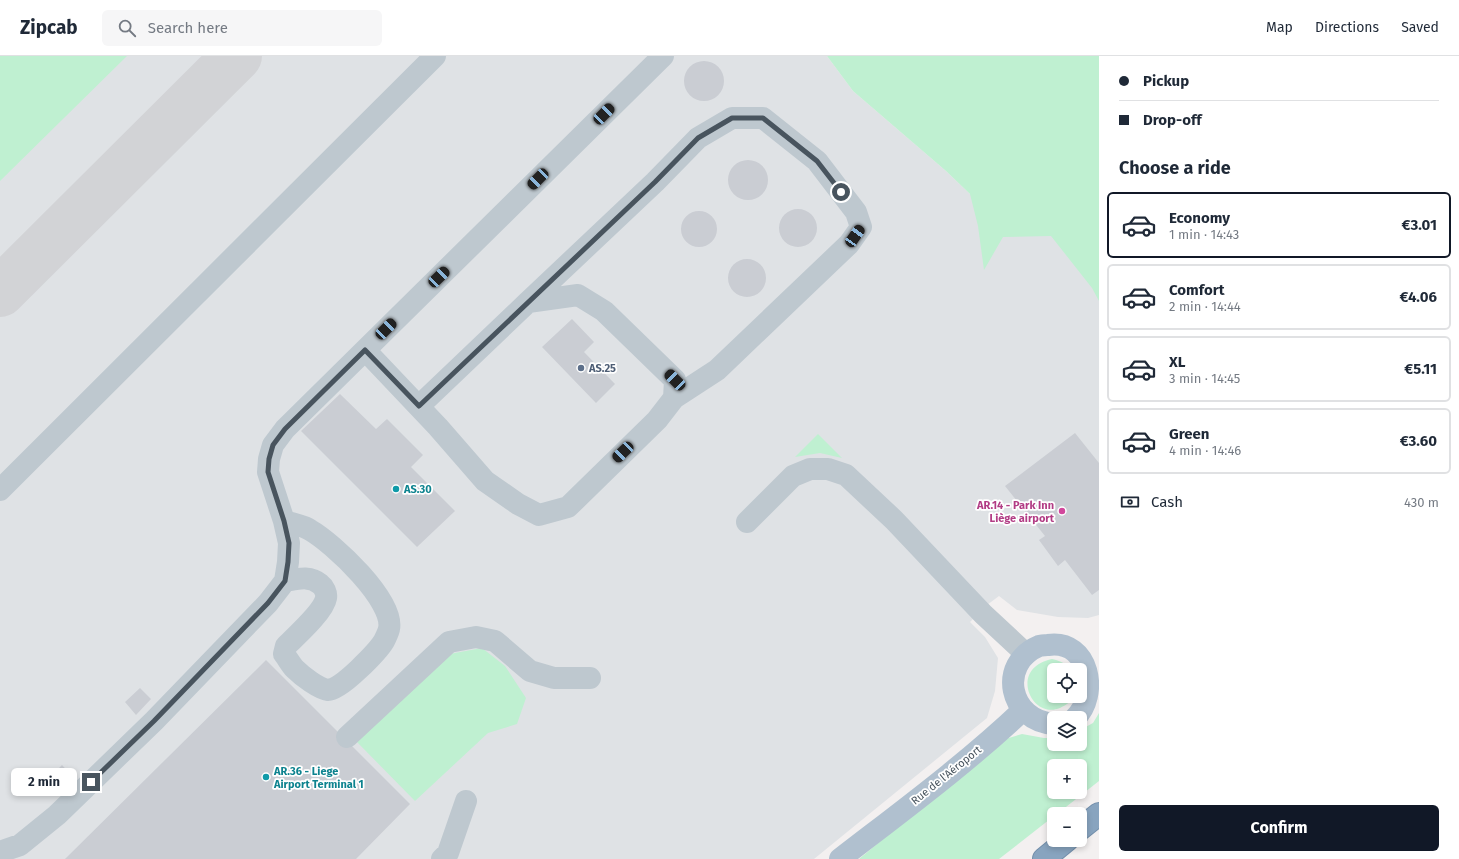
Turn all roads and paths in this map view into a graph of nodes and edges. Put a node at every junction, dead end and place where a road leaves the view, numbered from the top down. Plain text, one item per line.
1 (435, 56) edge
2 (663, 56) edge
3 (528, 302) junction
4 (365, 350) junction
5 (674, 398) junction
6 (419, 406) junction
7 (0, 490) edge
8 (284, 521) junction
9 (747, 522) dead end
10 (285, 581) junction
11 (1026, 654) junction
12 (1092, 655) edge
13 (590, 678) dead end
14 (1023, 710) junction
15 (1083, 711) edge
16 (1047, 724) edge
17 (347, 736) dead end
18 (466, 801) dead end
19 (1099, 814) edge
20 (1087, 823) edge
21 (1059, 847) edge
22 (0, 852) edge
23 (442, 859) edge
24 (840, 859) edge
25 (1044, 859) edge

1 - 7 lane
2 - 4 lane
3 - 5 lane
3 - 5 lane
3 - 6 lane
4 - 6 lane
4 - 8 lane
5 - 6 lane
8 - 10 lane
8 - 10 lane
9 - 11 lane
10 - 22 lane
11 - 12 main road
11 - 14 main road
12 - 15 main road
13 - 17 lane
14 - 16 main road
14 - 24 main road, Rue de l'Aéroport
18 - 23 lane
19 - 20 highway
21 - 25 highway

